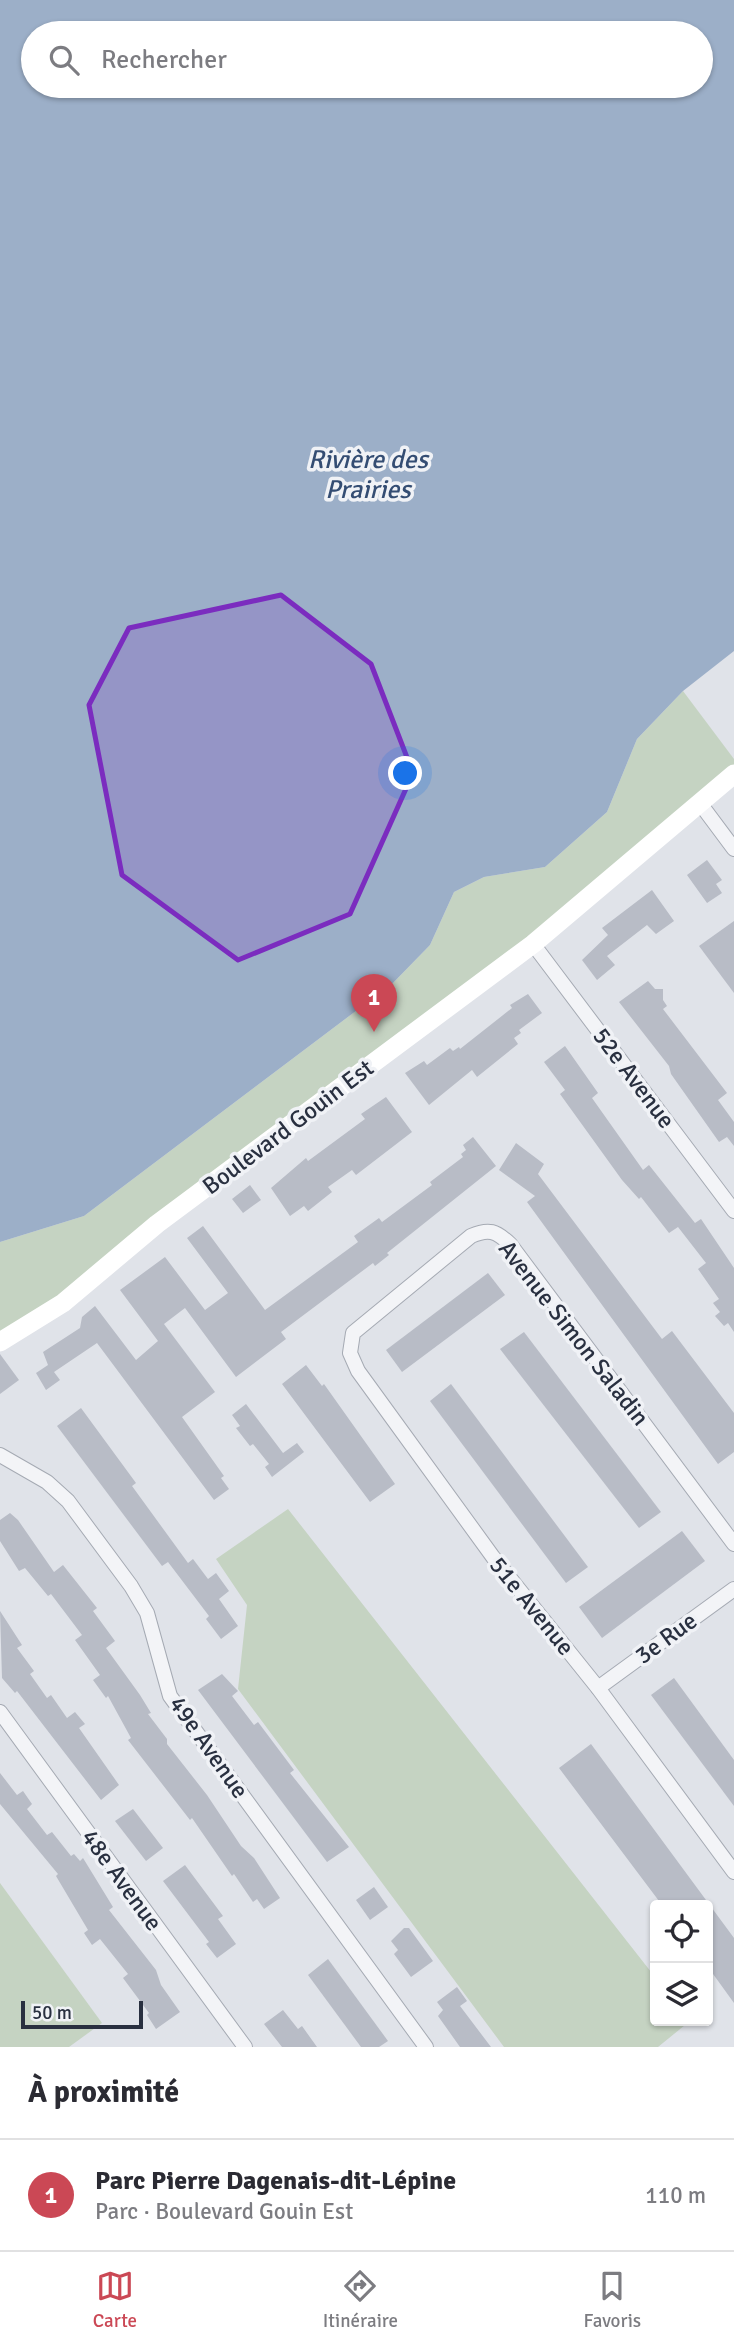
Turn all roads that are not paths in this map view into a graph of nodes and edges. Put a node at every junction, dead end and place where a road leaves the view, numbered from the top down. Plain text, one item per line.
1 (734, 774) edge
2 (699, 802) junction
3 (734, 849) edge
4 (533, 944) junction
5 (734, 1211) edge
6 (353, 1333) joint
7 (0, 1342) edge
8 (0, 1455) edge
9 (734, 1544) edge
10 (734, 1589) edge
11 (598, 1688) junction
12 (0, 1712) edge
13 (734, 1872) edge
14 (245, 2047) edge
15 (426, 2047) edge

1 - 2 street, Boulevard Gouin Est
2 - 3 street
2 - 4 street, Boulevard Gouin Est
4 - 5 street, 52e Avenue
4 - 7 street, Boulevard Gouin Est
6 - 9 street, Avenue Simon Saladin
6 - 11 street, 51e Avenue
8 - 15 street, 49e Avenue
10 - 11 street, 3e Rue
11 - 13 street, 51e Avenue
12 - 14 street, 48e Avenue

